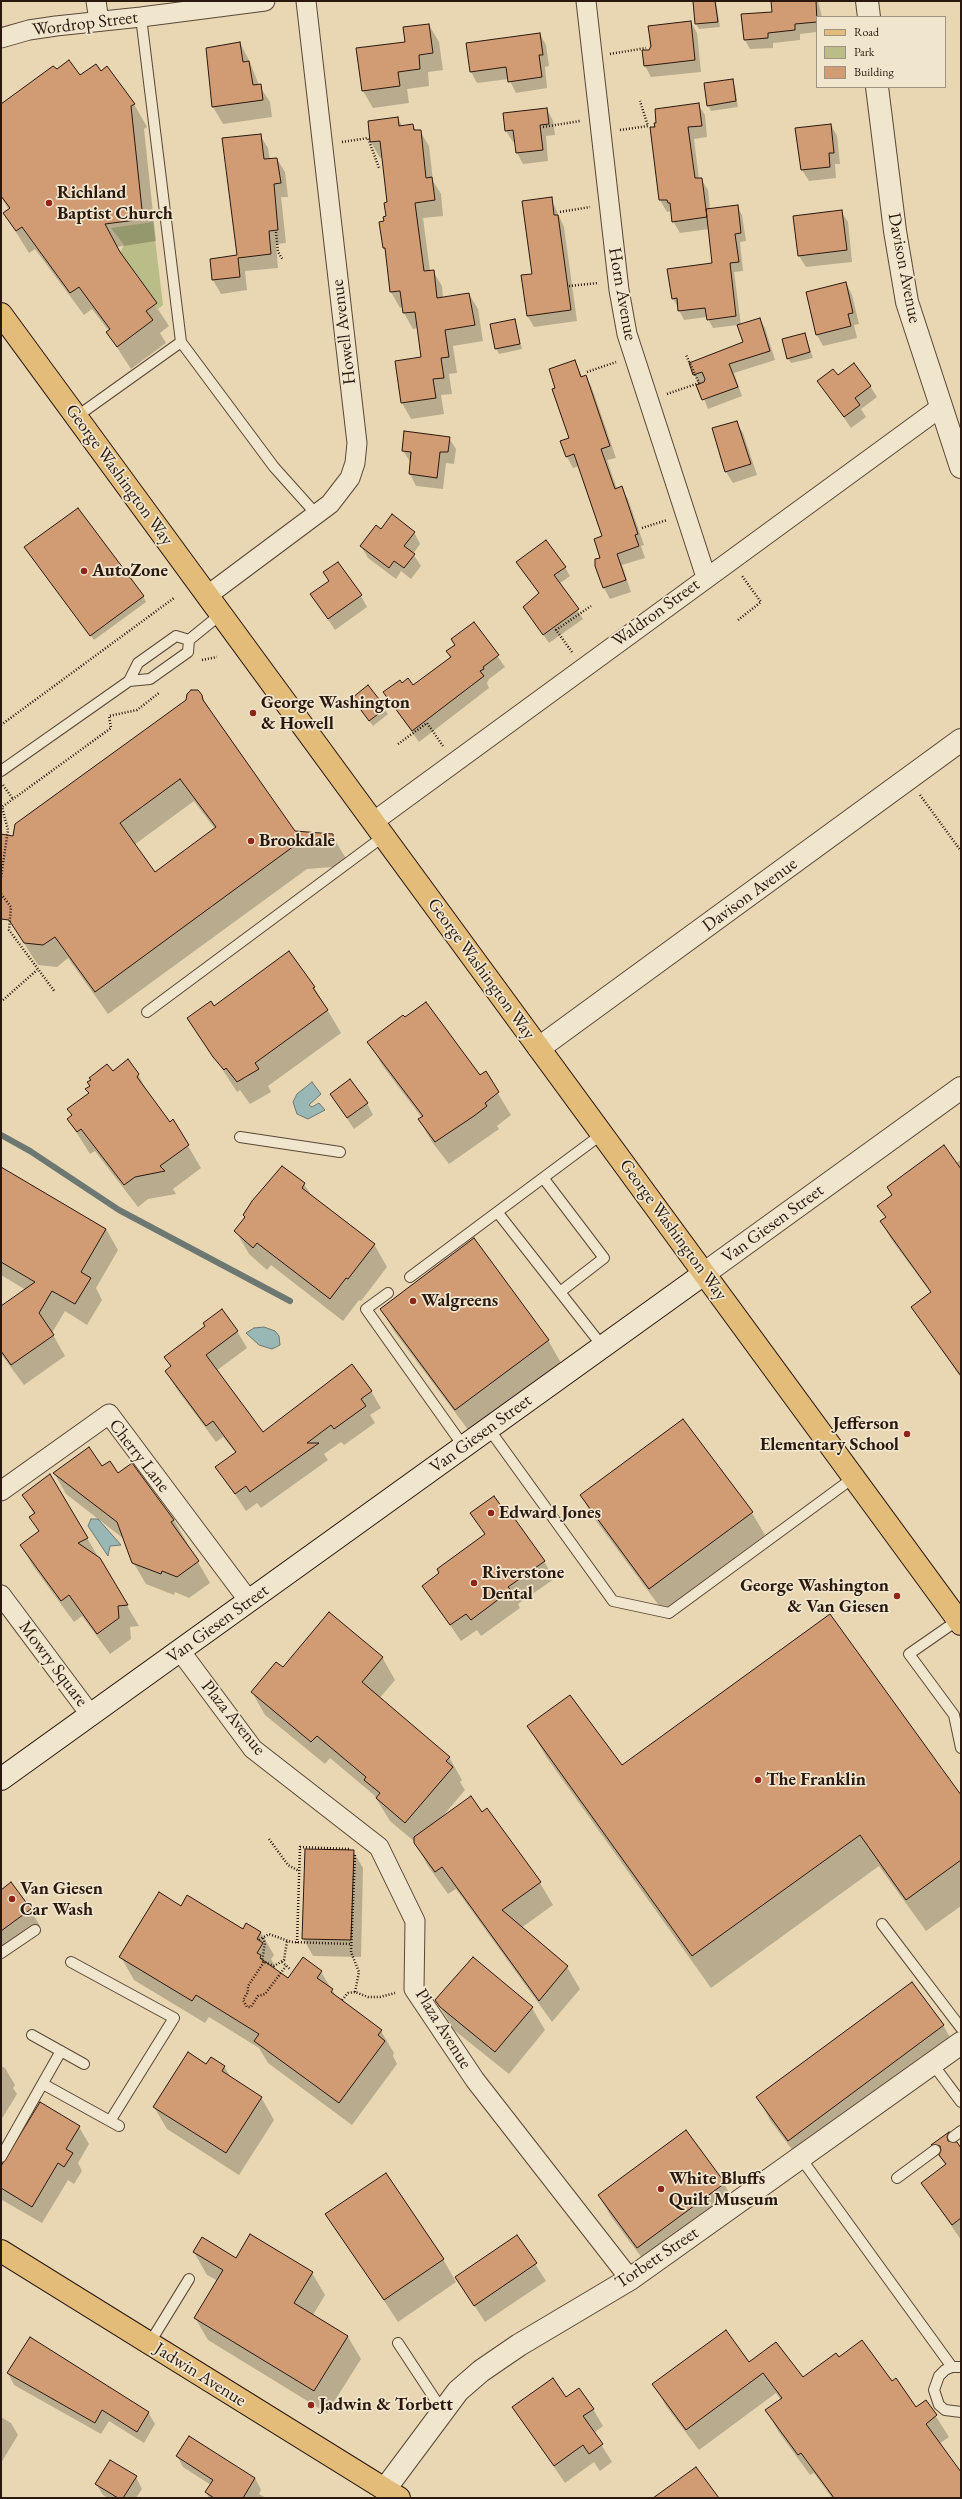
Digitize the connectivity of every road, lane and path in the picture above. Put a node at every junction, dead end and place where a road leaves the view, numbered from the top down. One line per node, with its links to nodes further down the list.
1 (96, 1): 8 (street)
2 (265, 1): 7 (street, Wordrop Street)
3 (306, 1): 34 (street, Howell Avenue)
4 (586, 1): 38 (street, Horn Avenue)
5 (867, 1): 6 (street)
6 (869, 16)
7 (141, 17): 8 (street, Wordrop Street); 26 (lane)
8 (98, 21): 9 (street, Wordrop Street)
9 (1, 38)
10 (646, 48): 11 (path)
11 (610, 54)
12 (877, 88): 31 (street, Davison Avenue)
13 (640, 101): 16 (path)
14 (581, 121): 15 (path)
15 (543, 127)
16 (619, 130)
17 (338, 142): 18 (path)
18 (379, 168)
19 (590, 207): 20 (path)
20 (560, 212)
21 (276, 232): 22 (path)
22 (283, 260)
23 (599, 283): 24 (path)
24 (569, 286)
25 (1, 314): 32 (main road, George Washington Way)
26 (181, 342): 32 (lane); 34 (lane)
27 (686, 355): 30 (path)
28 (617, 362): 29 (path)
29 (586, 372)
30 (665, 394)
31 (941, 407): 33 (street, Davison Avenue); 38 (street, Waldron Street)
32 (76, 417): 39 (main road, George Washington Way)
33 (961, 467)
34 (317, 515): 39 (street, Howell Avenue)
35 (670, 519): 36 (path)
36 (642, 528)
37 (742, 575): 43 (path)
38 (706, 577): 58 (street, Waldron Street)
39 (208, 596): 42 (main road, George Washington Way)
40 (174, 598): 50 (path)
41 (591, 606): 45 (path)
42 (221, 614): 44 (lane); 58 (main road, George Washington Way)
43 (738, 620)
44 (189, 640): 48 (lane); 48 (lane)
45 (573, 654)
46 (217, 657): 47 (path)
47 (198, 663)
48 (129, 682): 54 (lane)
49 (161, 691): 57 (path)
50 (1, 725)
51 (961, 740): 66 (street, Davison Avenue)
52 (398, 744): 53 (path)
53 (444, 748)
54 (1, 771)
55 (3, 785): 57 (path)
56 (918, 793): 59 (path)
57 (13, 799): 60 (path)
58 (379, 829): 65 (lane); 66 (main road, George Washington Way)
59 (961, 851)
60 (1, 876)
61 (1, 894): 62 (path)
62 (37, 970): 63 (path); 64 (path)
63 (55, 992)
64 (4, 1000)
65 (147, 1012)
66 (539, 1048): 68 (main road, George Washington Way)
67 (961, 1088): 73 (street, Van Giesen Street)
68 (602, 1134): 71 (lane); 73 (main road, George Washington Way)
69 (240, 1137): 70 (lane)
70 (340, 1152)
71 (544, 1179): 72 (lane); 75 (lane)
72 (498, 1213): 74 (lane); 75 (lane)
73 (705, 1273): 77 (street, Van Giesen Street); 80 (main road, George Washington Way)
74 (410, 1277)
75 (560, 1292): 77 (lane)
76 (388, 1293): 79 (lane)
77 (603, 1347): 78 (street, Van Giesen Street)
78 (489, 1429): 79 (street, Van Giesen Street); 80 (lane)
79 (464, 1446): 83 (street, Van Giesen Street)
80 (853, 1478): 84 (main road, George Washington Way)
81 (1, 1491): 83 (street, Cherry Lane)
82 (1, 1594): 86 (street, Mowry Square)
83 (249, 1601): 85 (street, Van Giesen Street)
84 (960, 1622): 87 (lane)
85 (181, 1652): 86 (street, Van Giesen Street); 123 (street, Plaza Avenue)
86 (90, 1714): 88 (street, Van Giesen Street)
87 (961, 1748)
88 (1, 1779)
89 (269, 1839): 90 (path)
90 (299, 1871): 96 (path); 97 (path)
91 (882, 1924): 107 (lane)
92 (35, 1930): 98 (lane)
93 (263, 1938): 94 (path); 95 (path); 100 (path)
94 (259, 1940)
95 (287, 1941): 96 (path); 101 (path)
96 (297, 1943): 97 (path)
97 (352, 1944): 104 (path)
98 (1, 1953)
99 (71, 1962): 115 (lane)
100 (264, 1962): 101 (path); 102 (path)
101 (282, 1962): 102 (path)
102 (286, 1966): 103 (path)
103 (291, 1970)
104 (355, 1992): 105 (path); 106 (path)
105 (380, 1997)
106 (342, 2000)
107 (961, 2028)
108 (32, 2035): 110 (lane)
109 (958, 2050): 111 (street, Torbett Street)
110 (61, 2051): 112 (lane); 113 (lane)
111 (932, 2063): 114 (lane); 119 (street, Torbett Street)
112 (84, 2064)
113 (43, 2084): 115 (lane); 118 (lane)
114 (961, 2102)
115 (110, 2121): 116 (lane)
116 (119, 2126)
117 (935, 2150): 120 (lane)
118 (1, 2157)
119 (800, 2158): 123 (street, Torbett Street); 126 (lane)
120 (897, 2178)
121 (1, 2251): 124 (main road, Jadwin Avenue)
122 (189, 2278): 124 (lane)
123 (630, 2278): 127 (street, Torbett Street)
124 (150, 2344): 129 (main road, Jadwin Avenue)
125 (398, 2344): 127 (lane)
126 (956, 2367): 128 (lane)
127 (442, 2410): 129 (street, Torbett Street)
128 (961, 2412)
129 (388, 2495)

